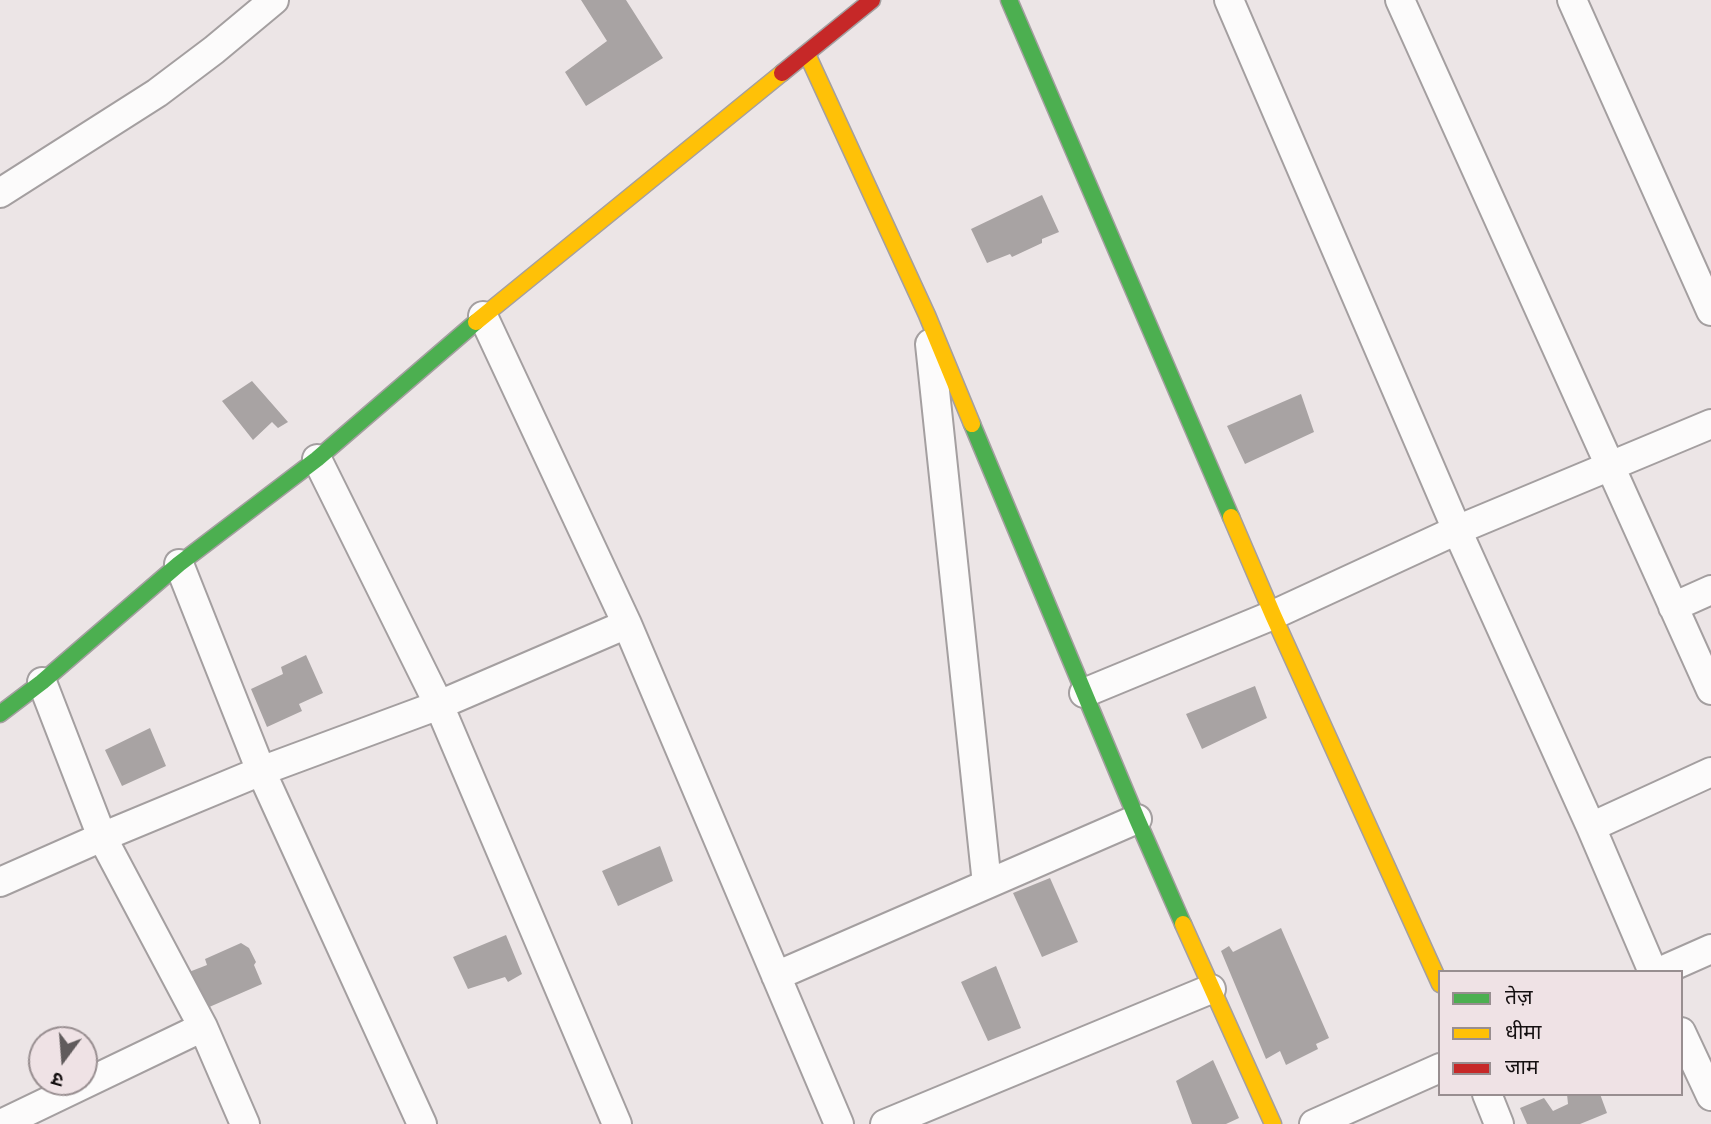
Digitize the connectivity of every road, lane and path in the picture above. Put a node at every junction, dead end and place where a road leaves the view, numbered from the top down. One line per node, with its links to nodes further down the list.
1 (274, 0): 8 (street)
2 (872, 0): 7 (street)
3 (1009, 0): 19 (street)
4 (1228, 0): 15 (street)
5 (1400, 0): 14 (street)
6 (1572, 0): 9 (street)
7 (807, 54): 10 (street); 11 (street)
8 (0, 193)
9 (1711, 311)
10 (927, 315): 23 (street); 32 (street)
11 (483, 316): 13 (street); 20 (street)
12 (1711, 424): 14 (street)
13 (317, 459): 16 (street); 24 (street)
14 (1609, 467): 15 (street); 18 (street)
15 (1457, 530): 19 (street); 29 (street)
16 (179, 564): 21 (street); 26 (street)
17 (1711, 590): 18 (street)
18 (1673, 607): 22 (street)
19 (1273, 615): 23 (street); 37 (street)
20 (627, 624): 24 (street); 36 (street)
21 (42, 682): 25 (street); 30 (street)
22 (1711, 690)
23 (1084, 694): 28 (street)
24 (439, 705): 26 (street); 47 (street)
25 (0, 714)
26 (261, 771): 30 (street); 46 (street)
27 (1711, 772): 29 (street)
28 (1137, 819): 32 (street); 38 (street)
29 (1591, 827): 34 (street)
30 (102, 837): 31 (street); 39 (street)
31 (0, 882)
32 (987, 884): 36 (street)
33 (1711, 949): 35 (street)
34 (1652, 970)
35 (1664, 970)
36 (776, 976): 48 (street)
37 (1438, 980)
38 (1211, 989): 49 (street); 50 (street)
39 (203, 1027): 44 (street); 45 (street)
40 (1683, 1036): 43 (street)
41 (1438, 1069): 51 (street)
42 (1488, 1096): 52 (street)
43 (1711, 1096)
44 (1, 1124)
45 (245, 1124)
46 (422, 1124)
47 (617, 1124)
48 (839, 1124)
49 (885, 1124)
50 (1273, 1124)
51 (1314, 1124)
52 (1499, 1124)

